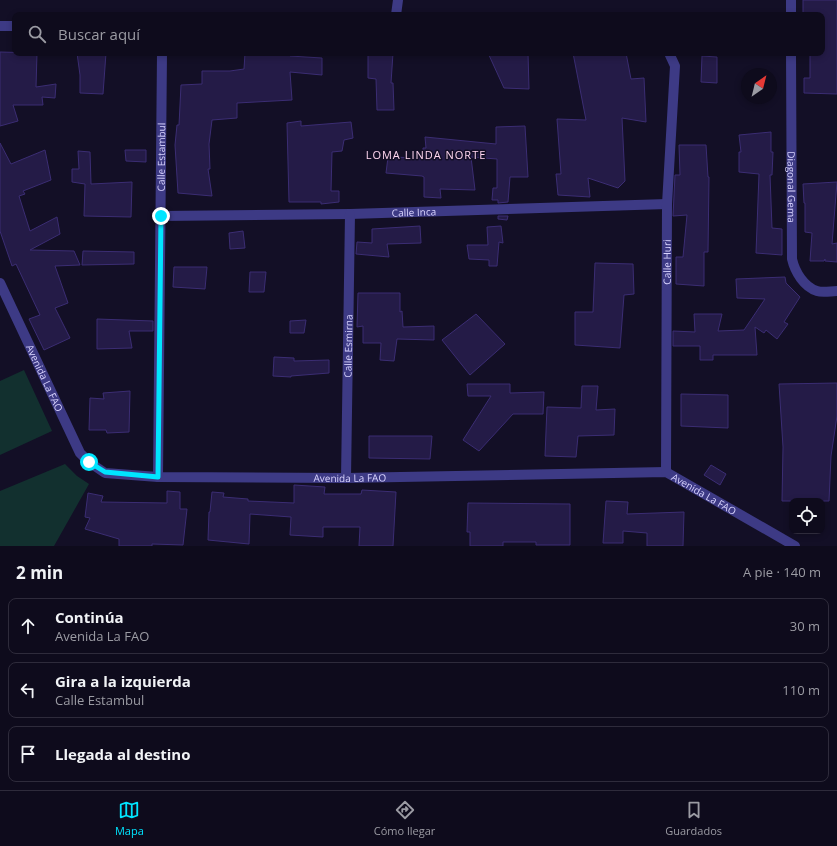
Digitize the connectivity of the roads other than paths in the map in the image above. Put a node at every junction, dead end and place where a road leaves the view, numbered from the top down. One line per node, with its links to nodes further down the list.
1 (398, 0): 3 (street)
2 (791, 0): 4 (street)
3 (396, 12)
4 (791, 12)
5 (0, 26): 6 (street)
6 (12, 26)
7 (162, 56): 12 (street, Calle Estambul)
8 (670, 56): 10 (street, Calle Huri)
9 (791, 56): 14 (street, Diagonal Gema)
10 (667, 204): 11 (street, Calle Inca); 15 (street, Calle Huri)
11 (350, 214): 12 (street, Calle Inca); 17 (street, Calle Esmirna)
12 (161, 216): 16 (street, Calle Estambul)
13 (0, 283): 16 (street, Avenida La FAO)
14 (837, 291)
15 (666, 472): 17 (street, Avenida La FAO); 18 (street, Avenida La FAO)
16 (158, 477): 17 (street, Avenida La FAO)
17 (346, 478)
18 (795, 546)

